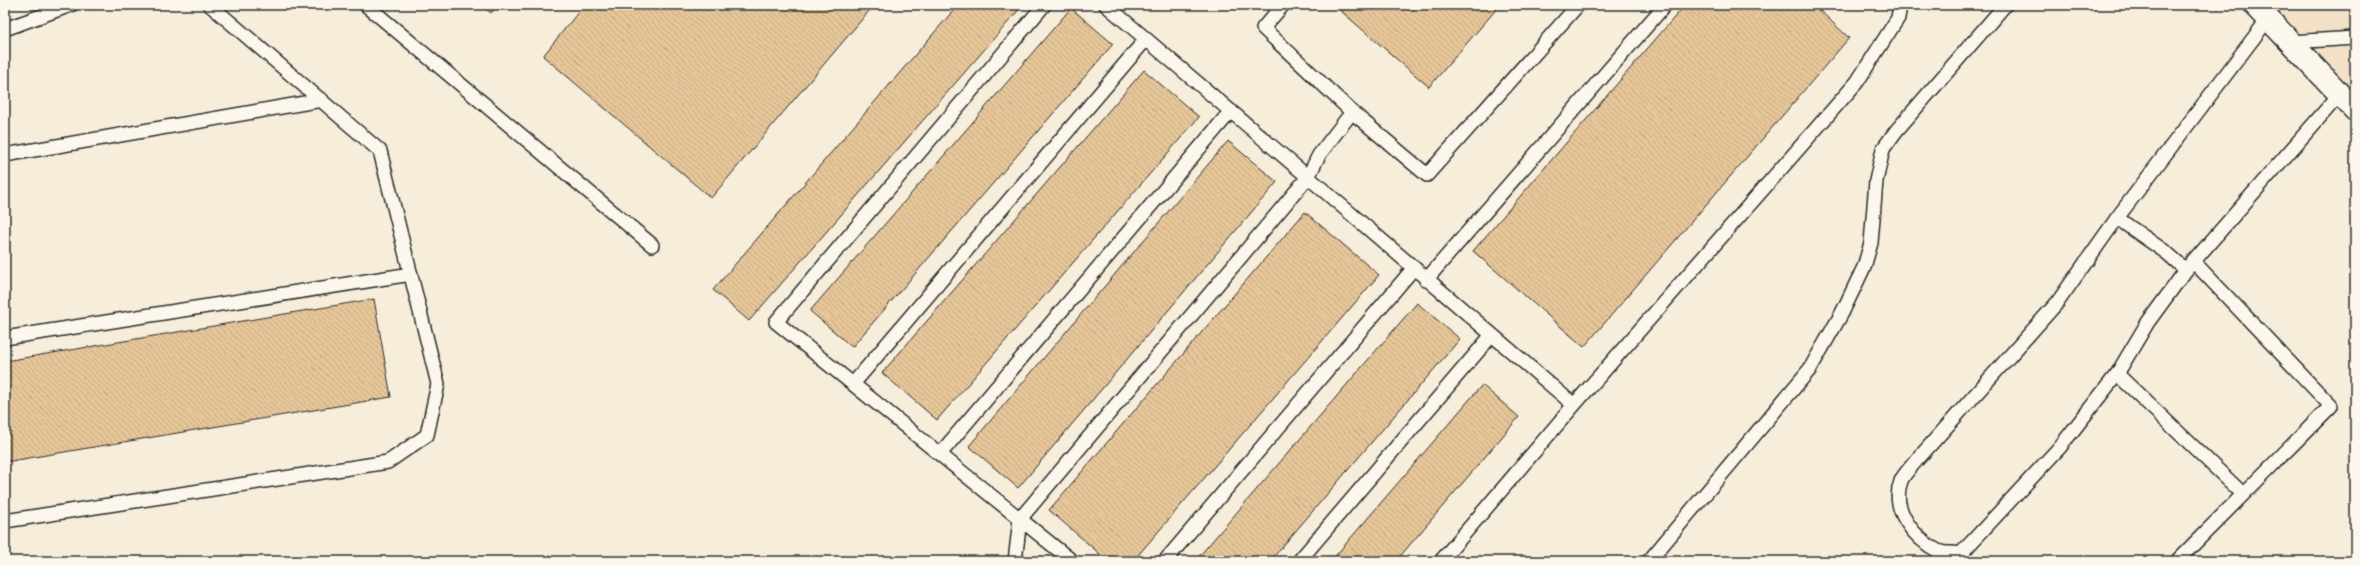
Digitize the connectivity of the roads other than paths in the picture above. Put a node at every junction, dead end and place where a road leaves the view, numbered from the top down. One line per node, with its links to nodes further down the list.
1 (71, 5): 12 (lane)
2 (210, 5): 16 (lane)
3 (366, 5): 23 (lane)
4 (1044, 5): 31 (lane)
5 (1106, 5): 14 (lane)
6 (1283, 5): 19 (lane)
7 (1578, 5): 19 (lane)
8 (1665, 5): 27 (lane)
9 (1900, 5): 32 (lane)
10 (2005, 5): 43 (lane)
11 (2262, 12): 15 (main road); 22 (lane)
12 (5, 29)
13 (2355, 38): 15 (lane)
14 (1146, 39): 18 (lane); 31 (lane)
15 (2290, 42): 17 (main road)
16 (322, 100): 20 (lane); 26 (lane)
17 (2348, 102): 24 (lane)
18 (1231, 112): 21 (lane); 33 (lane)
19 (1352, 112): 21 (lane)
20 (5, 155)
21 (1308, 177): 25 (lane); 35 (lane)
22 (2117, 218): 24 (lane); 37 (lane)
23 (652, 245)
24 (2189, 265): 30 (lane); 34 (lane)
25 (1413, 269): 27 (lane); 40 (lane)
26 (411, 274): 29 (lane); 36 (lane)
27 (1426, 280): 28 (lane)
28 (1491, 336): 32 (lane); 41 (lane)
29 (5, 338)
30 (2117, 374): 34 (lane); 37 (lane)
31 (852, 384): 33 (lane)
32 (1574, 405): 42 (lane)
33 (940, 454): 35 (lane)
34 (2243, 494): 44 (lane)
35 (1020, 519): 38 (lane); 39 (lane)
36 (5, 521)
37 (1961, 558)
38 (1015, 561)
39 (1072, 561)
40 (1165, 561)
41 (1299, 561)
42 (1441, 561)
43 (1649, 561)
44 (2177, 561)

